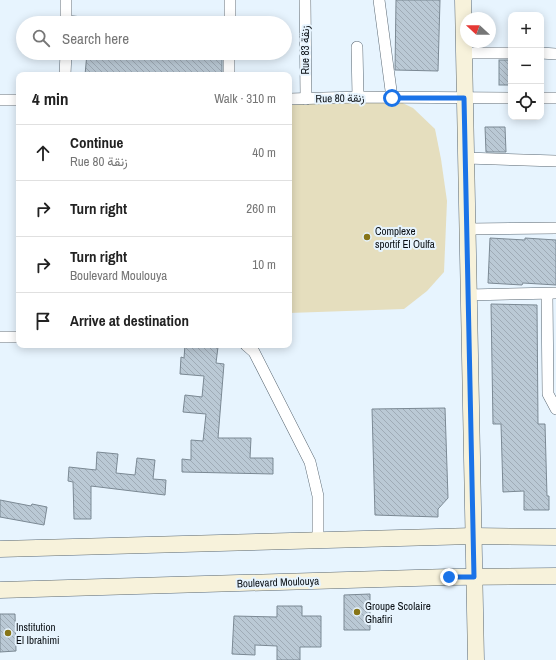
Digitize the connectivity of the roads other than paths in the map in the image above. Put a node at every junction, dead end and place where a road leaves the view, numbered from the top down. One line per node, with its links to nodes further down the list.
1 (66, 0): 6 (street)
2 (230, 0): 7 (street)
3 (305, 0): 24 (street, Rue 83 زنقة)
4 (379, 0): 18 (street)
5 (462, 0): 9 (street)
6 (66, 16)
7 (230, 16)
8 (357, 48): 17 (street)
9 (464, 53): 10 (street); 19 (street)
10 (508, 53)
11 (544, 53): 12 (street)
12 (556, 54)
13 (66, 60): 15 (street)
14 (229, 60): 16 (street)
15 (65, 72)
16 (229, 72)
17 (358, 97): 18 (street, Rue 80 زنقة); 24 (street, Rue 80 زنقة)
18 (392, 98): 19 (street, Rue 80 زنقة)
19 (464, 98): 20 (street, Rue 80 زنقة); 27 (street)
20 (508, 98)
21 (544, 98): 22 (street)
22 (556, 98)
23 (292, 99): 24 (street, Rue 80 زنقة)
24 (306, 99)
25 (0, 100): 26 (street)
26 (16, 100)
27 (466, 158): 28 (street); 30 (street)
28 (556, 161)
29 (556, 228): 30 (street)
30 (467, 229): 32 (street)
31 (552, 294): 32 (street); 36 (street)
32 (468, 295): 37 (street)
33 (0, 336): 34 (street)
34 (16, 337)
35 (249, 348): 39 (street)
36 (555, 404)
37 (474, 536): 38 (street); 39 (street); 42 (street)
38 (556, 537)
39 (318, 540): 40 (street)
40 (0, 549)
41 (556, 576): 42 (street, Boulevard Moulouya)
42 (474, 577): 43 (street, Boulevard Moulouya); 44 (street)
43 (0, 590)
44 (476, 660)

